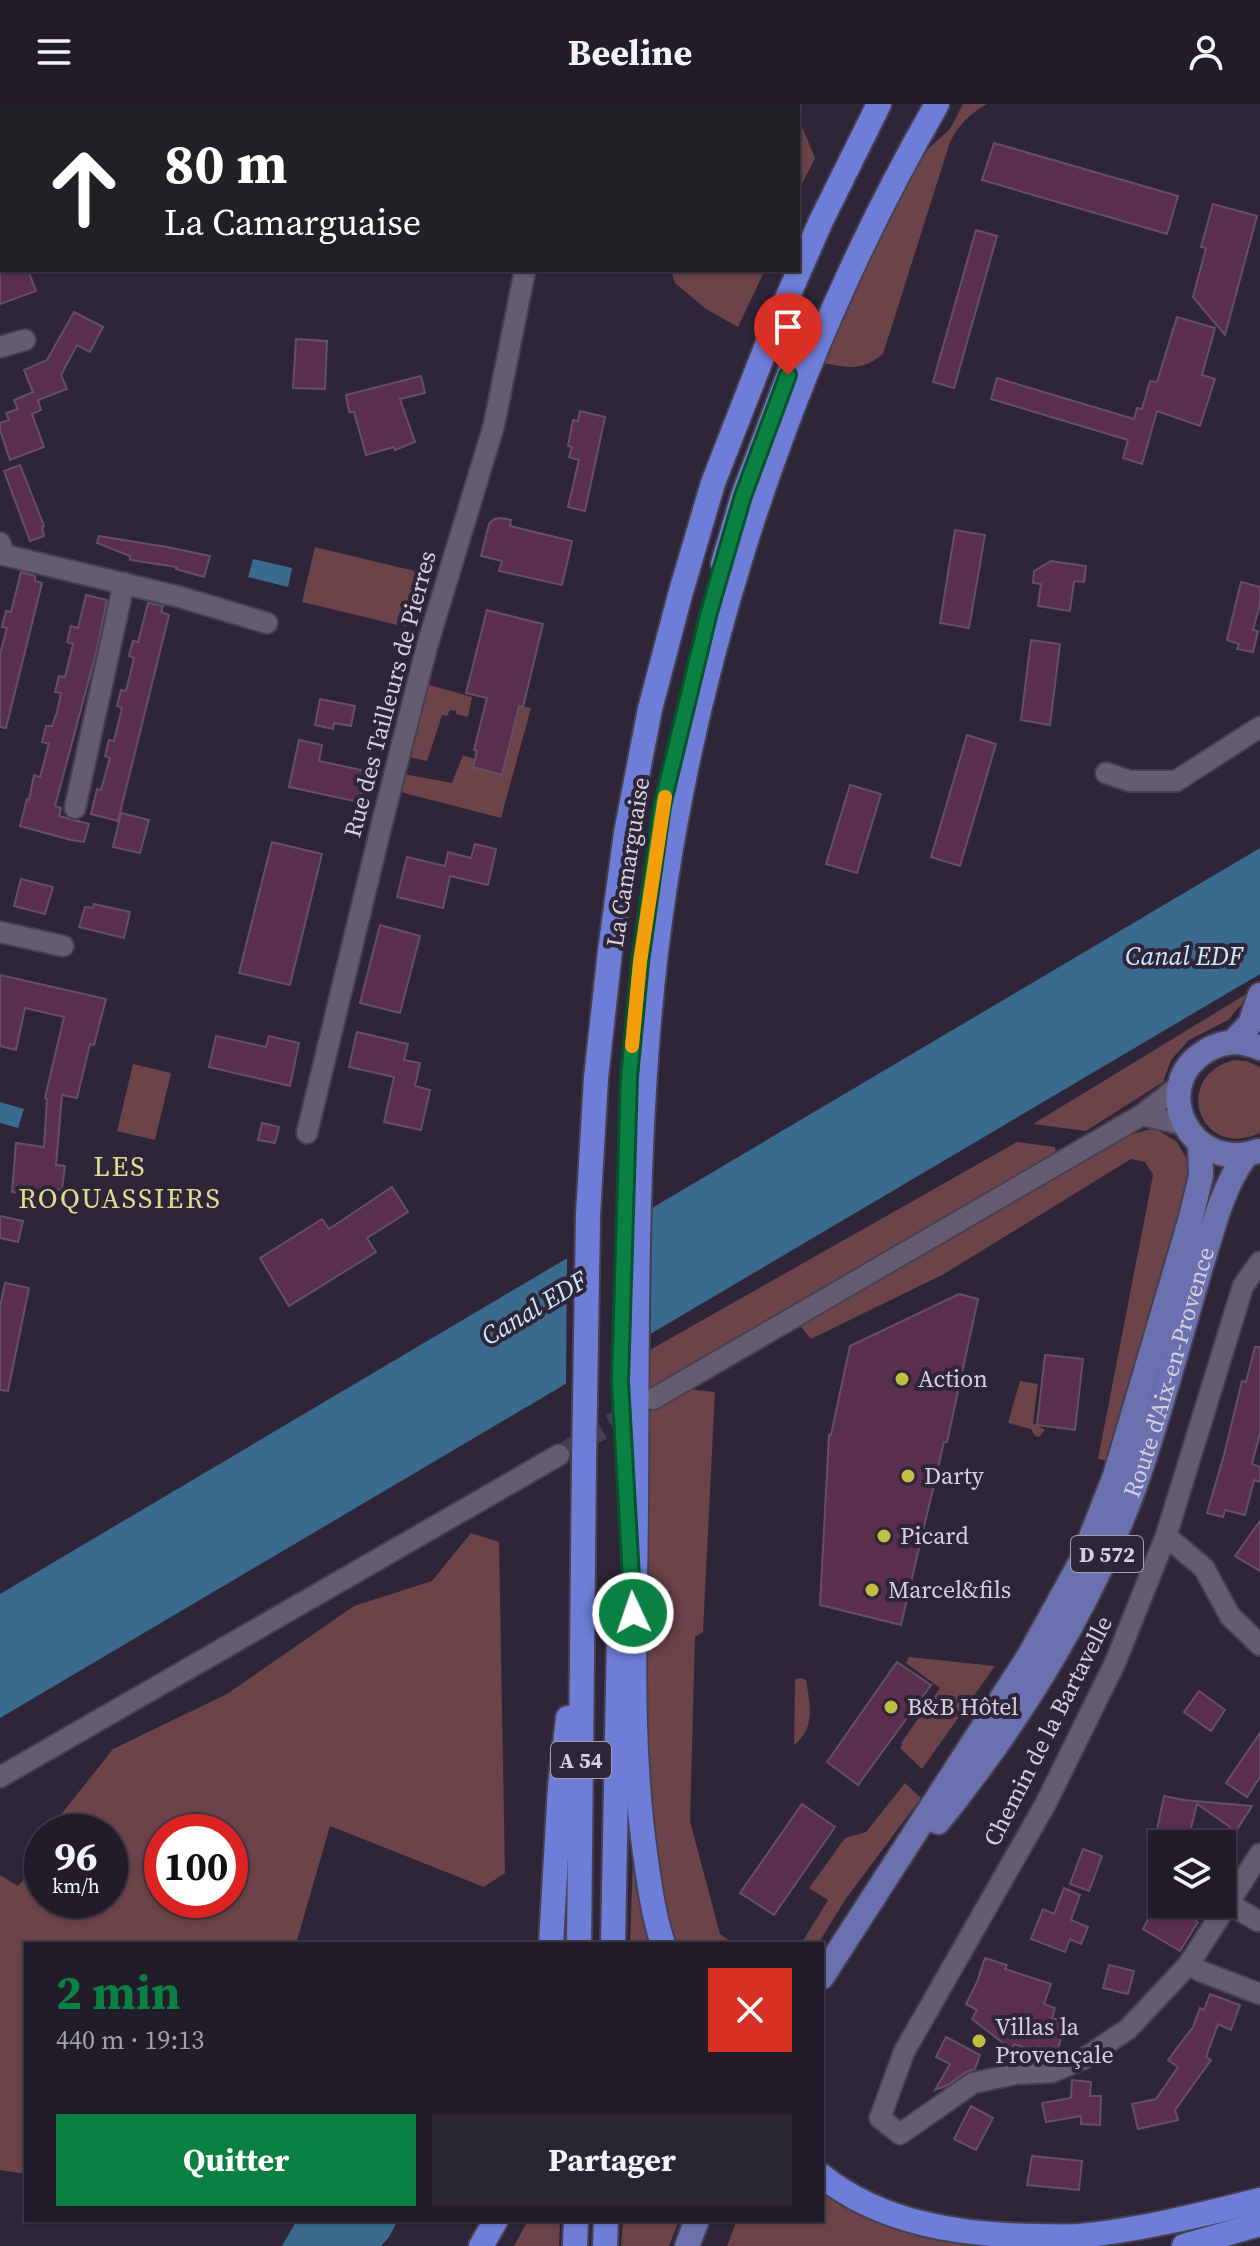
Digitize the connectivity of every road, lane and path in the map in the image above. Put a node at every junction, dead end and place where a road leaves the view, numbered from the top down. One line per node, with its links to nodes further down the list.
1 (879, 104): 4 (highway, La Camarguaise / A 54, bridge)
2 (919, 104): 25 (highway, La Camarguaise)
3 (937, 104): 25 (highway)
4 (800, 269)
5 (525, 272): 22 (street, Rue des Tailleurs de Pierres)
6 (799, 272): 31 (highway, La Camarguaise / A 54, bridge)
7 (25, 340): 8 (street)
8 (0, 347)
9 (1, 557): 10 (street)
10 (124, 583): 11 (street); 14 (street)
11 (267, 623)
12 (1260, 727): 13 (street)
13 (1106, 773)
14 (75, 808)
15 (0, 932): 16 (street)
16 (63, 946)
17 (1257, 1006): 18 (main road)
18 (1233, 1042): 19 (main road); 20 (main road)
19 (1260, 1048)
20 (1180, 1085): 21 (street); 23 (main road, Route d'Aix-en-Provence)
21 (1142, 1115): 23 (street); 28 (street)
22 (307, 1133)
23 (1192, 1134): 24 (main road); 37 (main road, Route d'Aix-en-Provence / D 572)
24 (1253, 1152): 37 (main road, Route d'Aix-en-Provence / D 572)
25 (633, 1187): 32 (highway, A 54)
26 (1260, 1262): 27 (street, Chemin de la Bartavelle)
27 (1252, 1287): 30 (street, Chemin de la Bartavelle)
28 (653, 1399)
29 (559, 1455): 34 (street)
30 (1166, 1536): 33 (street); 45 (street, Chemin de la Bartavelle)
31 (583, 1576): 41 (highway); 42 (highway, A 54)
32 (627, 1636): 43 (highway, A 54); 44 (highway)
33 (1260, 1645)
34 (0, 1777)
35 (1260, 1855): 36 (street)
36 (1236, 1893)
37 (871, 1904): 46 (main road, Route d'Aix-en-Provence / D 572)
38 (1236, 1908): 40 (street)
39 (1220, 1918): 45 (street)
40 (1258, 1921)
41 (551, 1942)
42 (579, 1942)
43 (613, 1942)
44 (662, 1942)
45 (1189, 1964): 47 (street)
46 (824, 1974)
47 (1260, 1994)
48 (824, 2178): 49 (highway)
49 (1260, 2200)
50 (495, 2222): 55 (highway)
51 (576, 2222): 56 (highway)
52 (606, 2222): 57 (highway)
53 (696, 2222): 58 (main road)
54 (1260, 2224): 59 (highway)
55 (481, 2246)
56 (575, 2246)
57 (605, 2246)
58 (687, 2246)
59 (1184, 2246)

